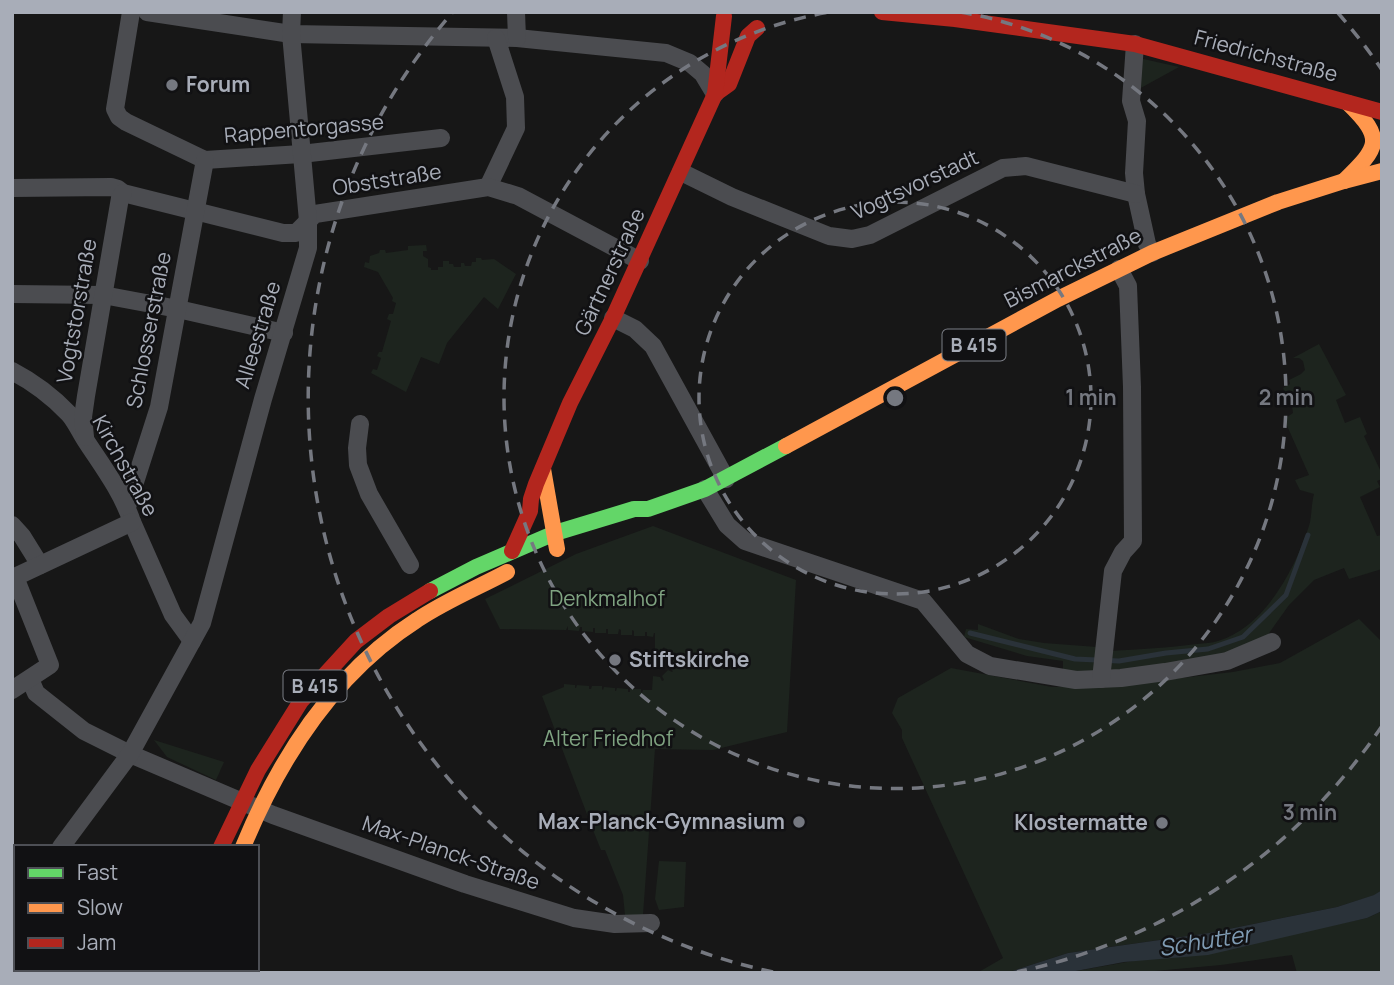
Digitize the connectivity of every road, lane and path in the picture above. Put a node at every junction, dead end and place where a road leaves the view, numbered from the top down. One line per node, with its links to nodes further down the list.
1 (131, 12): 17 (street, Rappentorgasse)
2 (147, 12): 7 (street)
3 (292, 12): 7 (street, Alleestraße)
4 (516, 12): 9 (street)
5 (883, 12): 10 (main road, Friedrichstraße)
6 (723, 14): 11 (main road, Gärtnerstraße); 11 (main road, Gärtnerstraße)
7 (291, 33): 8 (street); 16 (street, Alleestraße)
8 (496, 38): 9 (street); 21 (street)
9 (517, 38): 11 (street)
10 (1135, 44): 12 (main road, Friedrichstraße); 24 (street)
11 (715, 94): 19 (main road, Gärtnerstraße)
12 (1347, 102): 13 (main road, Friedrichstraße); 14 (main road, Friedrichstraße); 20 (main road, Friedrichstraße)
13 (1382, 113)
14 (1382, 121)
15 (441, 138): 16 (street, Rappentorgasse)
16 (301, 154): 17 (street, Rappentorgasse); 26 (street, Alleestraße)
17 (205, 160): 25 (street, Schlosserstraße)
18 (1382, 171): 20 (main road, Bismarckstraße / B 415)
19 (681, 172): 24 (street, Vogtsvorstadt); 28 (main road, Gärtnerstraße)
20 (1344, 181): 27 (main road, Bismarckstraße / B 415)
21 (488, 187): 26 (street, Obststraße); 28 (street, Obststraße)
22 (12, 188): 23 (street, Obststraße)
23 (123, 193): 25 (street, Obststraße); 31 (street, Vogtstorstraße)
24 (1136, 194): 27 (street)
25 (197, 212): 26 (street, Obststraße); 32 (street, Schlosserstraße)
26 (308, 221): 34 (street, Alleestraße)
27 (1152, 253): 29 (main road, Bismarckstraße / B 415)
28 (639, 261): 33 (main road, Gärtnerstraße)
29 (1119, 269): 39 (main road, Bismarckstraße / B 415); 50 (street)
30 (12, 294): 31 (street)
31 (103, 295): 32 (street); 37 (street, Vogtstorstraße)
32 (178, 309): 34 (street); 42 (street, Schlosserstraße)
33 (613, 318): 38 (main road, Gärtnerstraße); 39 (street)
34 (284, 333): 48 (street, Alleestraße)
35 (12, 371): 37 (street, Kirchstraße)
36 (360, 424): 47 (street)
37 (85, 439): 42 (street, Kirchstraße)
38 (543, 468): 41 (main road, Gärtnerstraße); 44 (main road)
39 (726, 479): 40 (main road, Bismarckstraße / B 415)
40 (705, 489): 44 (main road, Bismarckstraße / B 415); 50 (street)
41 (530, 511): 44 (main road); 45 (main road, Gärtnerstraße)
42 (129, 514): 46 (street); 48 (street, Kirchstraße)
43 (12, 526): 46 (street)
44 (552, 540): 45 (main road, B 415); 54 (main road, B 415)
45 (512, 551): 54 (main road, B 415)
46 (40, 565): 51 (street)
47 (410, 565)
48 (192, 641): 53 (street)
49 (1272, 642): 50 (street)
50 (1102, 673)
51 (30, 678): 52 (street); 53 (street, Max-Planck-Straße)
52 (12, 690)
53 (131, 754): 54 (street, Max-Planck-Straße); 55 (street)
54 (250, 806): 56 (main road, B 415); 57 (main road, B 415); 58 (street, Max-Planck-Straße)
55 (63, 845)
56 (222, 845)
57 (243, 845)
58 (651, 923)

